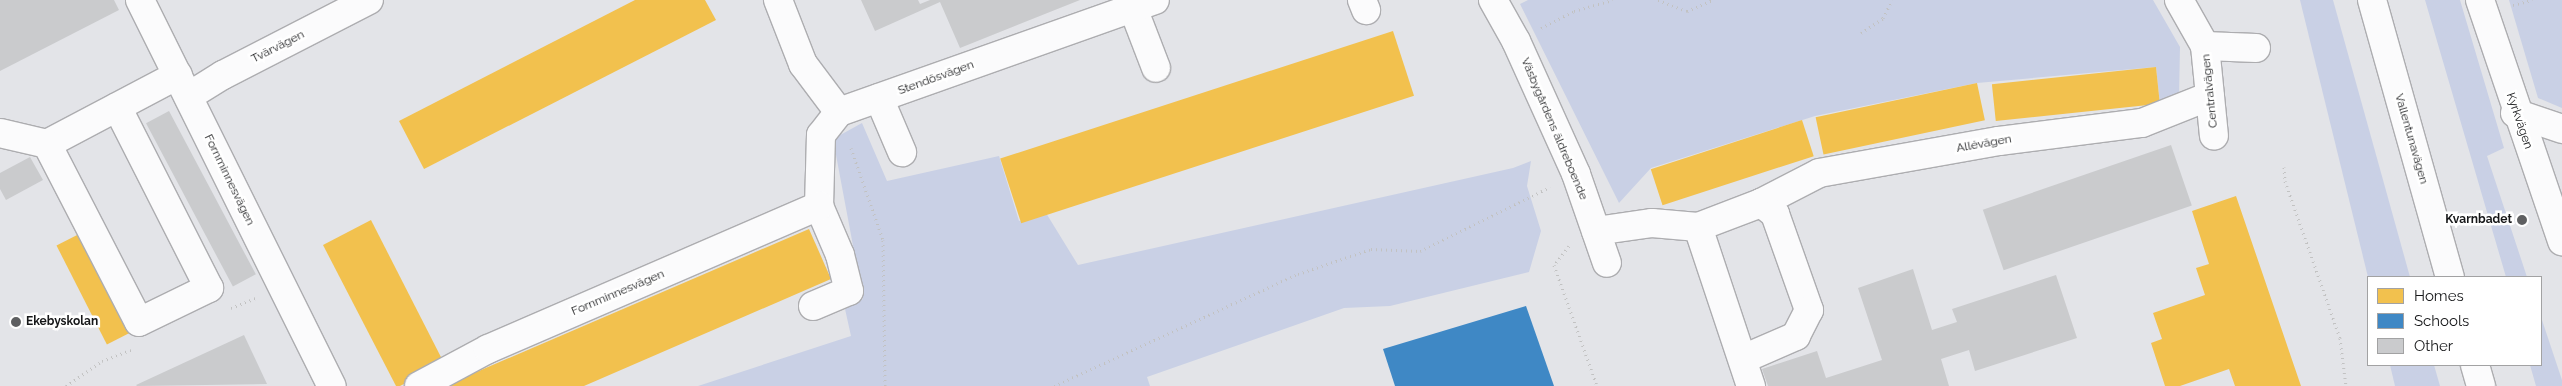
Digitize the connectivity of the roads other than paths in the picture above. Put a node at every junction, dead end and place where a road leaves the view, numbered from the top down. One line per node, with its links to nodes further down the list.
1 (140, 0): 12 (street, Fornminnesvägen)
2 (369, 0): 12 (street, Tvärvägen)
3 (778, 0): 16 (street)
4 (1493, 0): 26 (street, Väsbygårdens äldreboende)
5 (2179, 0): 9 (street, Centralvägen)
6 (2372, 0): 29 (street, Vallentunavägen)
7 (2480, 0): 17 (street, Kyrkvägen)
8 (1144, 4): 11 (street); 14 (street, Stendösvägen)
9 (2205, 46): 10 (street, Centralvägen); 13 (street, Centralvägen)
10 (2256, 48)
11 (1156, 68)
12 (184, 86): 15 (street, Tvärvägen); 33 (street, Fornminnesvägen)
13 (2210, 96): 20 (street, Centralvägen); 23 (street, Allévägen)
14 (879, 98): 16 (street, Stendösvägen); 22 (street)
15 (117, 107): 21 (street, Tvärvägen); 21 (street)
16 (839, 112): 24 (street)
17 (2516, 113): 18 (street); 27 (street, Kyrkvägen)
18 (2562, 129)
19 (0, 133): 21 (street)
20 (2214, 136)
21 (47, 144)
22 (902, 152)
23 (1761, 203): 25 (street, Allévägen); 31 (street)
24 (819, 206): 30 (street); 34 (street, Fornminnesvägen)
25 (1698, 227): 26 (street); 31 (street)
26 (1596, 230): 28 (street, Väsbygårdens äldreboende)
27 (2562, 241)
28 (1607, 262)
29 (2450, 276)
30 (814, 306)
31 (1743, 359): 35 (street)
32 (2475, 366): 36 (street)
33 (332, 386)
34 (419, 386)
35 (1751, 386)
36 (2481, 386)

